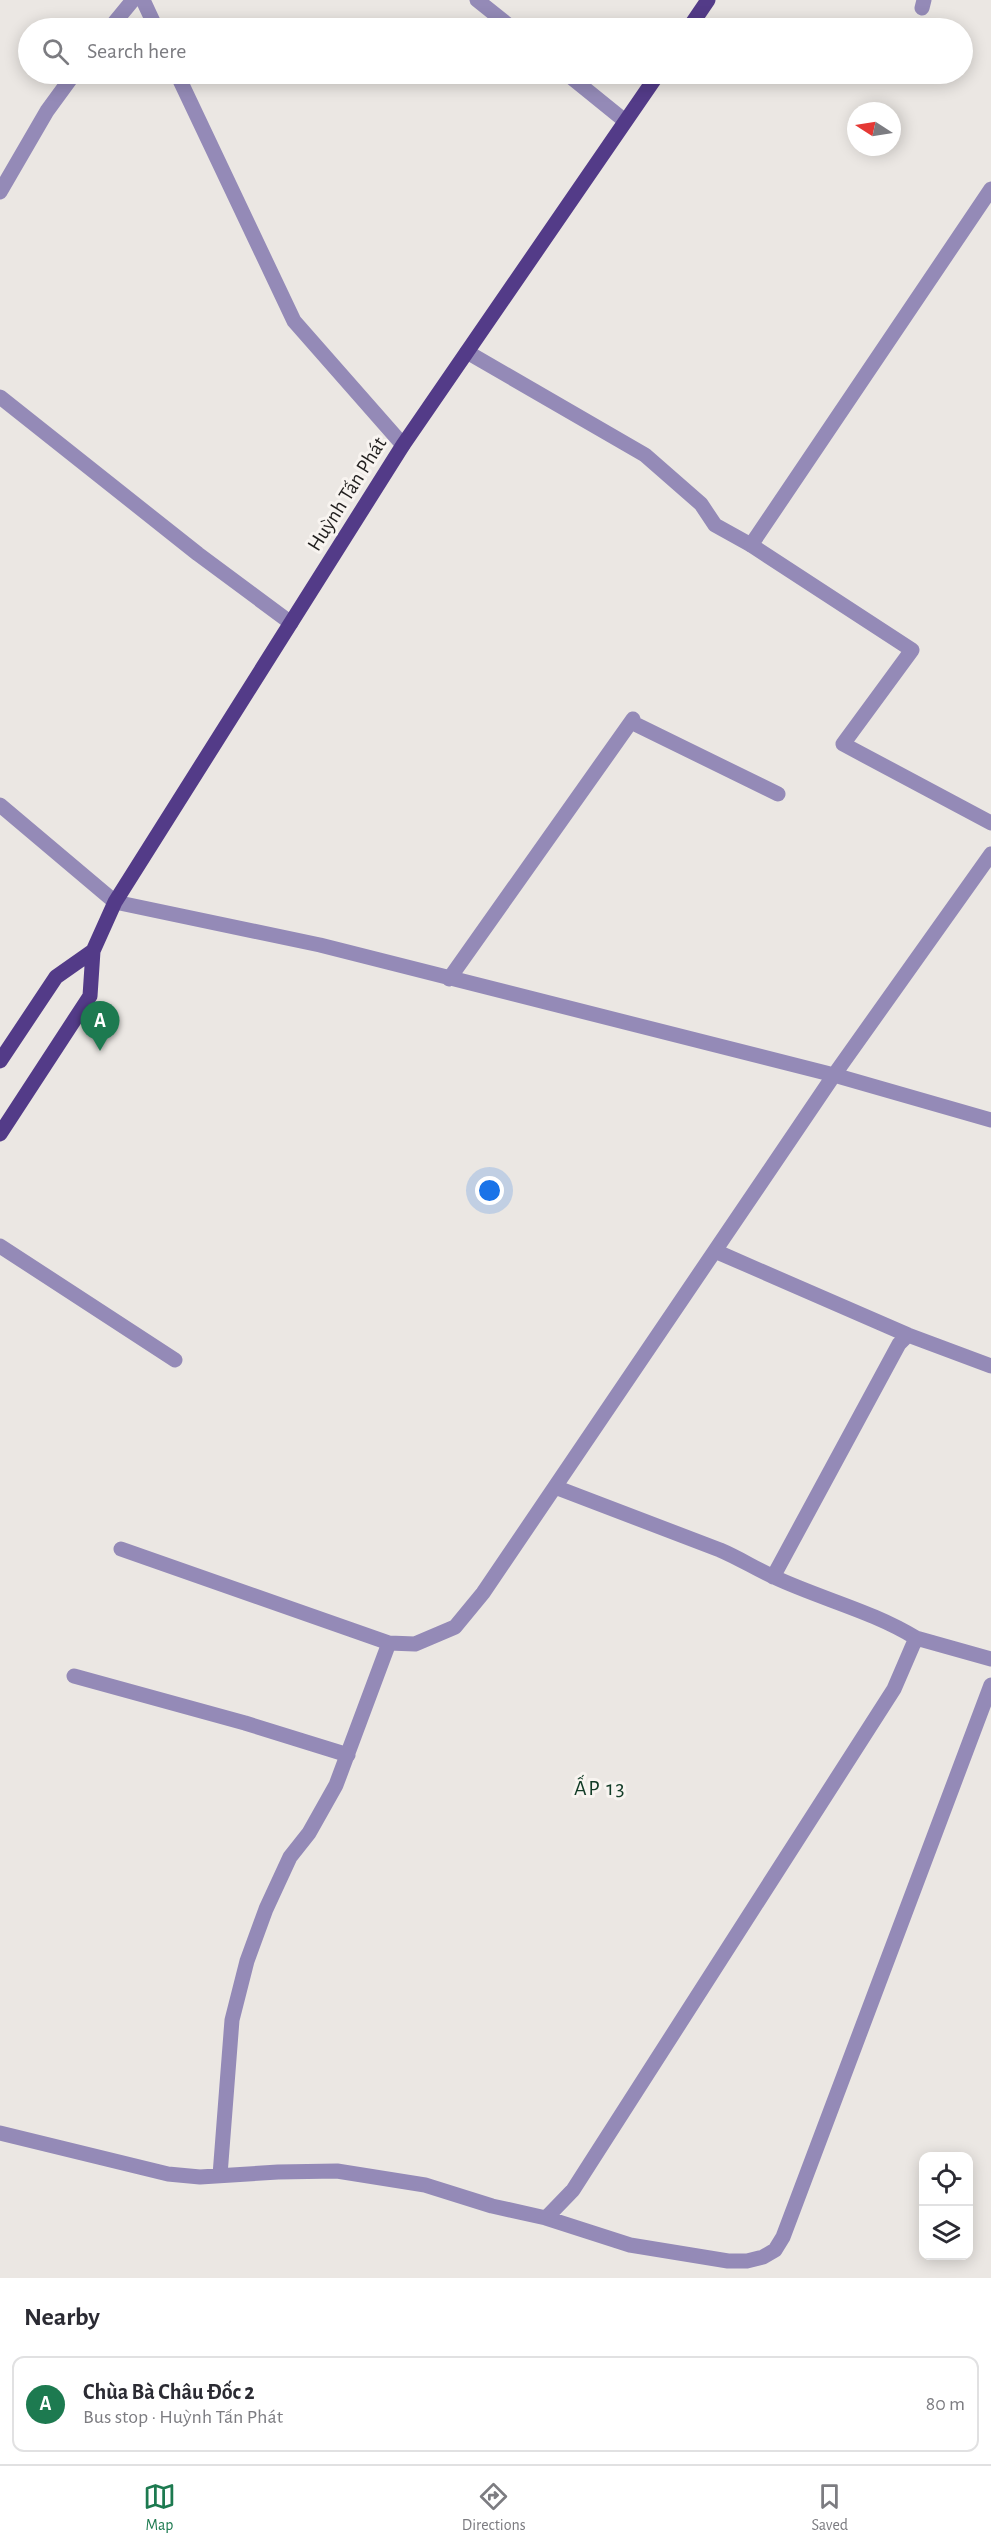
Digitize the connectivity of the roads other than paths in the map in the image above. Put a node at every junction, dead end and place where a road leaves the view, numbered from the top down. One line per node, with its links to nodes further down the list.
1 (133, 0): 5 (street)
2 (143, 0): 6 (street)
3 (477, 0): 7 (street)
4 (708, 0): 8 (main road)
5 (118, 18)
6 (151, 18)
7 (500, 18)
8 (696, 18)
9 (67, 84): 14 (street)
10 (182, 84): 18 (street)
11 (579, 84): 13 (street)
12 (651, 84): 13 (main road, Huỳnh Tấn Phát)
13 (625, 121): 16 (main road, Huỳnh Tấn Phát)
14 (0, 192)
15 (990, 193): 19 (street)
16 (467, 352): 18 (main road, Huỳnh Tấn Phát); 19 (street)
17 (0, 396): 20 (street)
18 (403, 445): 20 (main road, Huỳnh Tấn Phát)
19 (751, 545): 23 (street)
20 (291, 623): 25 (main road, Huỳnh Tấn Phát)
21 (778, 794): 27 (street)
22 (0, 806): 25 (street)
23 (991, 824)
24 (991, 854): 29 (street)
25 (115, 902): 26 (main road, Huỳnh Tấn Phát); 27 (street)
26 (93, 951): 28 (main road); 31 (main road, Huỳnh Tấn Phát)
27 (449, 979): 29 (street)
28 (0, 1061)
29 (834, 1075): 30 (street); 33 (street)
30 (991, 1119)
31 (0, 1134)
32 (0, 1246): 35 (street)
33 (715, 1251): 34 (street); 37 (street)
34 (908, 1335): 36 (street); 39 (street)
35 (175, 1360)
36 (991, 1366)
37 (555, 1487): 39 (street); 41 (street)
38 (122, 1549): 41 (street)
39 (773, 1577): 40 (street)
40 (916, 1638): 42 (street); 48 (street)
41 (389, 1643): 45 (street)
42 (991, 1659)
43 (74, 1676): 45 (street)
44 (991, 1685): 48 (street)
45 (348, 1755): 47 (street)
46 (0, 2133): 47 (street)
47 (220, 2175): 48 (street)
48 (546, 2218)

